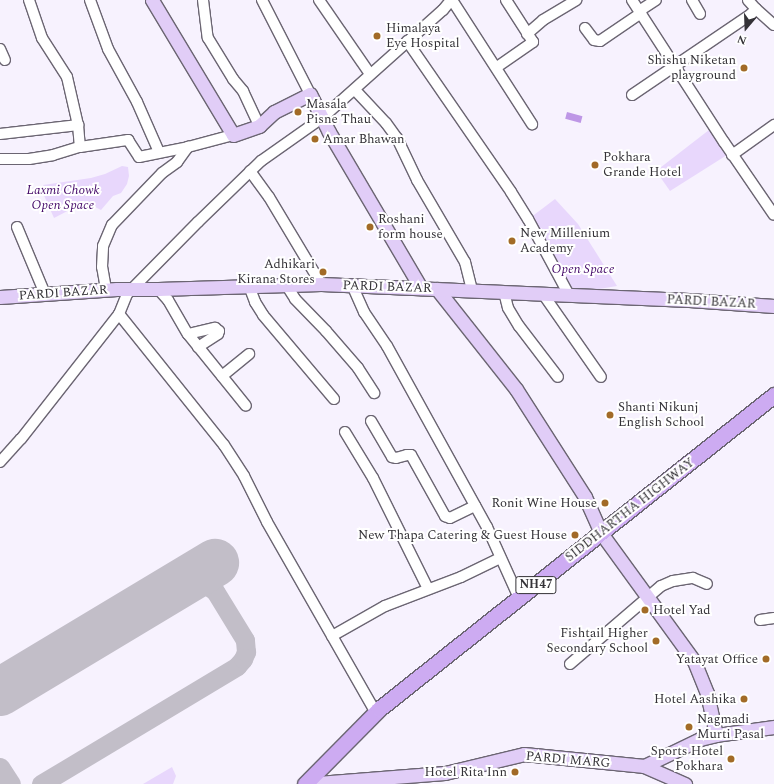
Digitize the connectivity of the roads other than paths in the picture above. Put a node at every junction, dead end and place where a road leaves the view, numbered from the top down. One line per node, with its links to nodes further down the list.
1 (29, 0): 31 (street)
2 (90, 0): 38 (street)
3 (152, 0): 35 (main road)
4 (203, 0): 33 (street)
5 (262, 0): 27 (street)
6 (319, 0): 25 (street)
7 (452, 0): 20 (street); 23 (street)
8 (506, 0): 19 (street)
9 (576, 0): 19 (street)
10 (632, 0): 15 (street)
11 (656, 0): 15 (street)
12 (692, 0): 16 (street)
13 (748, 0): 14 (street)
14 (756, 9): 17 (street); 24 (street)
15 (640, 12): 18 (street); 24 (street)
16 (700, 14)
17 (774, 25)
18 (585, 28)
19 (528, 34): 23 (street)
20 (407, 41): 25 (street); 57 (street)
21 (0, 49): 22 (street)
22 (5, 60)
23 (497, 67): 30 (street)
24 (675, 67): 28 (street); 39 (street)
25 (370, 74): 26 (street)
26 (355, 90): 29 (street); 53 (street)
27 (310, 94): 29 (main road); 33 (main road)
28 (632, 95)
29 (322, 118): 41 (street); 48 (main road)
30 (532, 124)
31 (78, 125): 34 (street); 36 (street)
32 (774, 125): 39 (street)
33 (259, 126): 35 (main road)
34 (0, 134)
35 (233, 135): 37 (street)
36 (80, 147): 38 (street); 40 (street)
37 (188, 147): 38 (street); 51 (street)
38 (159, 152)
39 (732, 155): 42 (street)
40 (0, 159)
41 (250, 171): 44 (street); 49 (street)
42 (774, 215)
43 (17, 227): 55 (street)
44 (321, 284): 45 (main road, PARDI BAZAR); 47 (main road, PARDI BAZAR)
45 (352, 285): 48 (main road, PARDI BAZAR); 74 (street)
46 (249, 286): 47 (main road, PARDI BAZAR); 52 (main road, PARDI BAZAR); 69 (street)
47 (287, 286): 67 (street)
48 (421, 288): 50 (main road, PARDI BAZAR)
49 (132, 289): 51 (main road, PARDI BAZAR); 52 (main road, PARDI BAZAR); 60 (street)
50 (437, 289): 53 (main road, PARDI BAZAR); 75 (main road)
51 (106, 290): 55 (main road, PARDI BAZAR)
52 (158, 290): 61 (street)
53 (472, 290): 54 (main road, PARDI BAZAR)
54 (504, 292): 56 (main road, PARDI BAZAR); 65 (street)
55 (45, 294): 58 (main road, PARDI BAZAR)
56 (543, 294): 57 (main road, PARDI BAZAR); 66 (street)
57 (570, 295): 59 (main road, PARDI BAZAR)
58 (0, 297)
59 (774, 306)
60 (119, 314): 73 (street); 83 (street)
61 (188, 334): 62 (street); 62 (street)
62 (198, 346): 64 (street)
63 (249, 354): 64 (street)
64 (222, 376): 70 (street)
65 (558, 377)
66 (601, 377)
67 (374, 393)
68 (774, 395): 75 (highway, SIDDHARTHA HIGHWAY / NH47)
69 (334, 399)
70 (246, 406)
71 (371, 421): 74 (street)
72 (345, 432): 78 (street)
73 (0, 462)
74 (475, 506): 76 (street)
75 (601, 533): 79 (main road); 80 (highway, SIDDHARTHA HIGHWAY / NH47)
76 (500, 558): 78 (street); 80 (street)
77 (707, 584): 79 (street)
78 (428, 589): 83 (street)
79 (646, 597): 84 (street); 87 (main road)
80 (519, 598): 85 (highway, SIDDHARTHA HIGHWAY / NH47)
81 (774, 618): 82 (street)
82 (760, 620)
83 (332, 636): 85 (street)
84 (570, 664)
85 (376, 713): 89 (highway, SIDDHARTHA HIGHWAY / NH47)
86 (774, 727): 87 (main road)
87 (716, 735): 88 (main road)
88 (644, 766): 89 (main road, PARDI MARG); 90 (main road, PARDI MARG)
89 (305, 784)
90 (685, 784)

